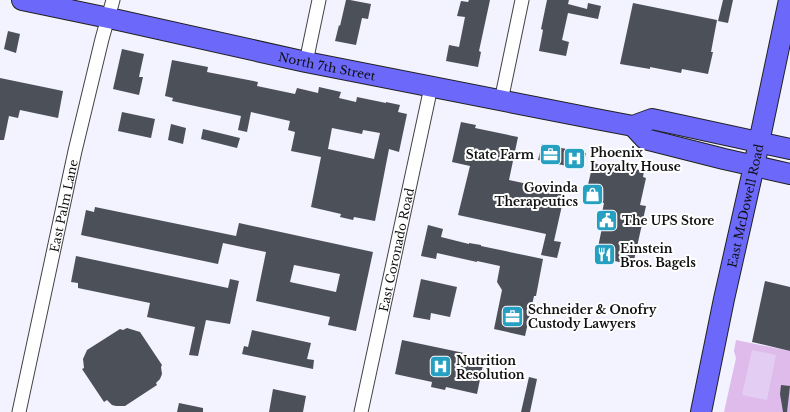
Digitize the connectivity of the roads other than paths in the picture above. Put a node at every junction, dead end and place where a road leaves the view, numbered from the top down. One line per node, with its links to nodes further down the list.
1 (22, 0): 5 (main road, North 7th Street)
2 (319, 0): 6 (street)
3 (522, 0): 8 (street)
4 (789, 0): 10 (main road, East McDowell Road)
5 (111, 9): 6 (main road, North 7th Street); 14 (street, East Palm Lane)
6 (306, 62): 7 (main road, North 7th Street)
7 (431, 87): 8 (main road, North 7th Street); 15 (street, East Coronado Road)
8 (501, 101): 9 (main road, North 7th Street)
9 (633, 126): 10 (main road); 12 (main road)
10 (759, 142): 11 (main road); 12 (main road, East McDowell Road)
11 (790, 148)
12 (754, 166): 13 (main road); 16 (main road, East McDowell Road)
13 (790, 174)
14 (19, 412)
15 (361, 412)
16 (701, 412)

